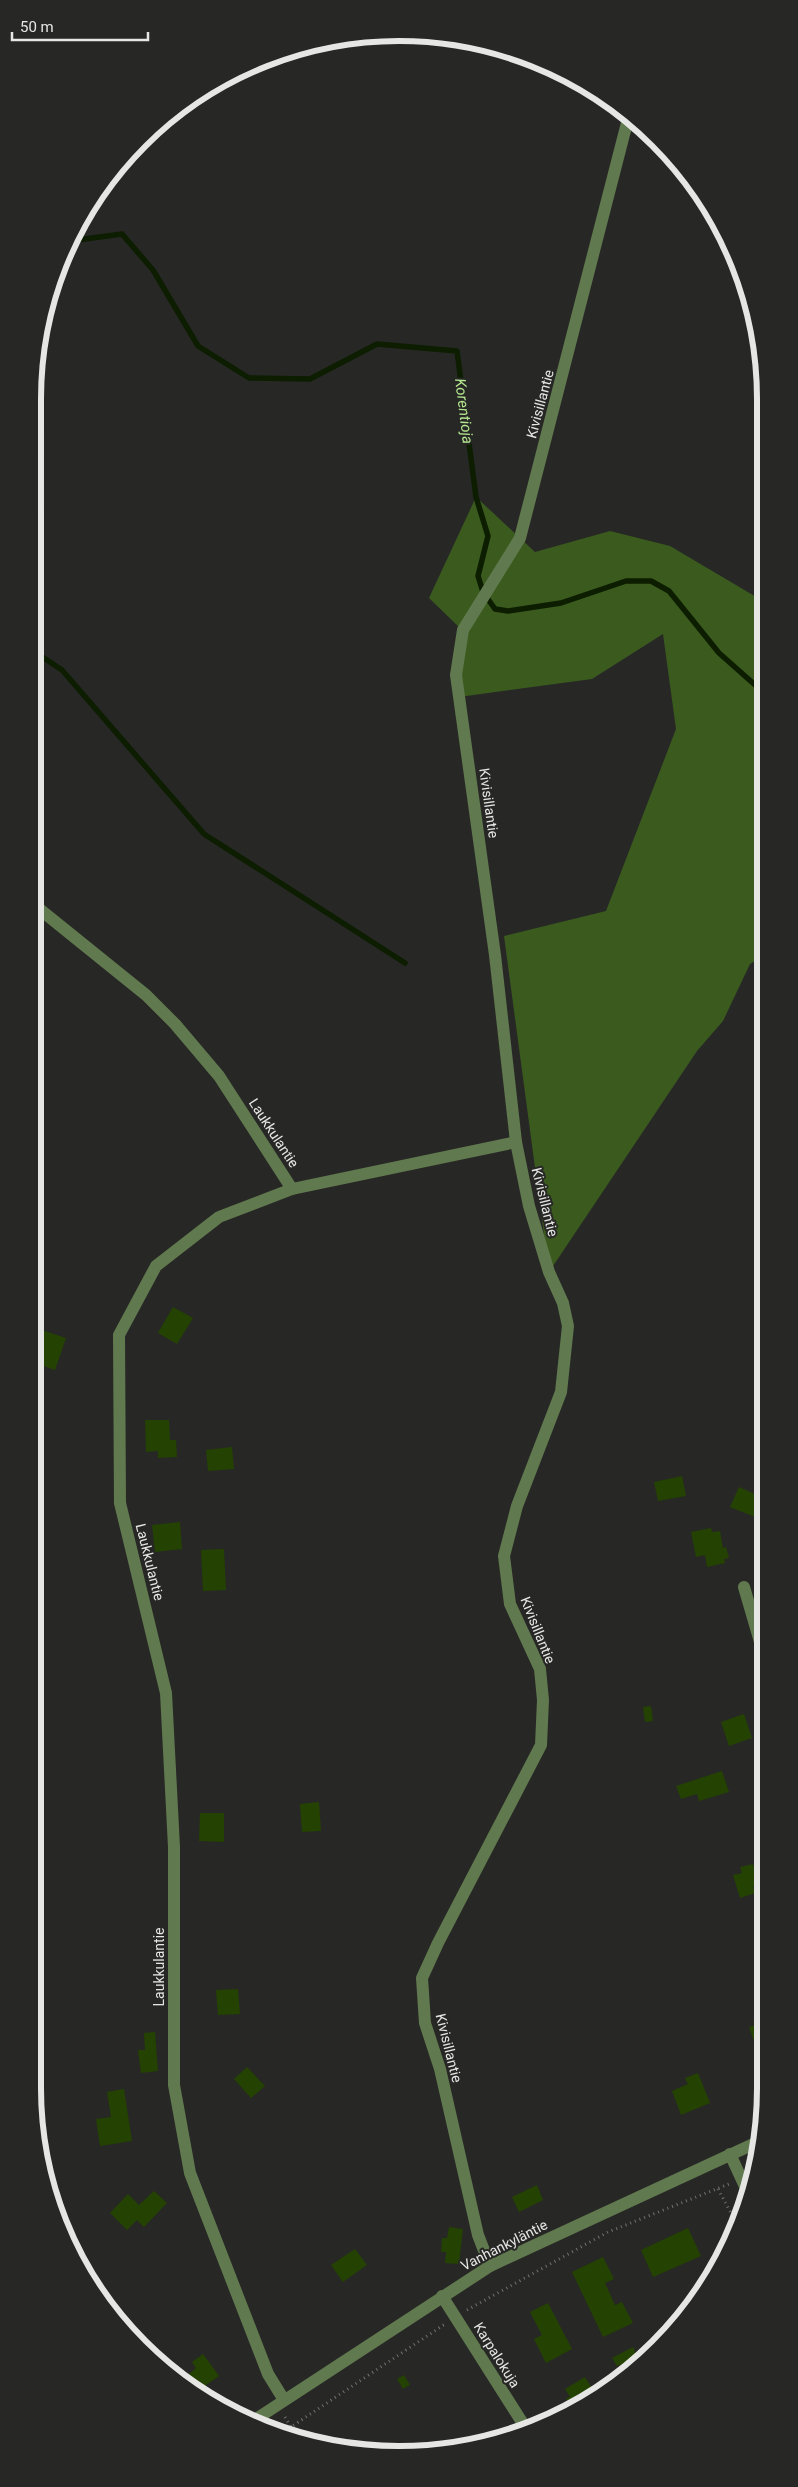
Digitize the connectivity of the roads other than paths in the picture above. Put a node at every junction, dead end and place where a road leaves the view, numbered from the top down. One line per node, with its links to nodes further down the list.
1 (627, 123): 3 (street, Kivisillantie)
2 (41, 910): 4 (street, Laukkulantie)
3 (516, 1142): 4 (street); 10 (street, Kivisillantie)
4 (292, 1189): 12 (street, Laukkulantie)
5 (744, 1586): 6 (street)
6 (757, 1631)
7 (752, 2144): 8 (street, Vanhankyläntie)
8 (730, 2154): 9 (street); 10 (street, Vanhankyläntie)
9 (744, 2184)
10 (490, 2266): 11 (street, Vanhankyläntie)
11 (442, 2296): 12 (street, Vanhankyläntie); 14 (street, Karpalokuja)
12 (284, 2400): 13 (street, Vanhankyläntie)
13 (259, 2418)
14 (522, 2424)

